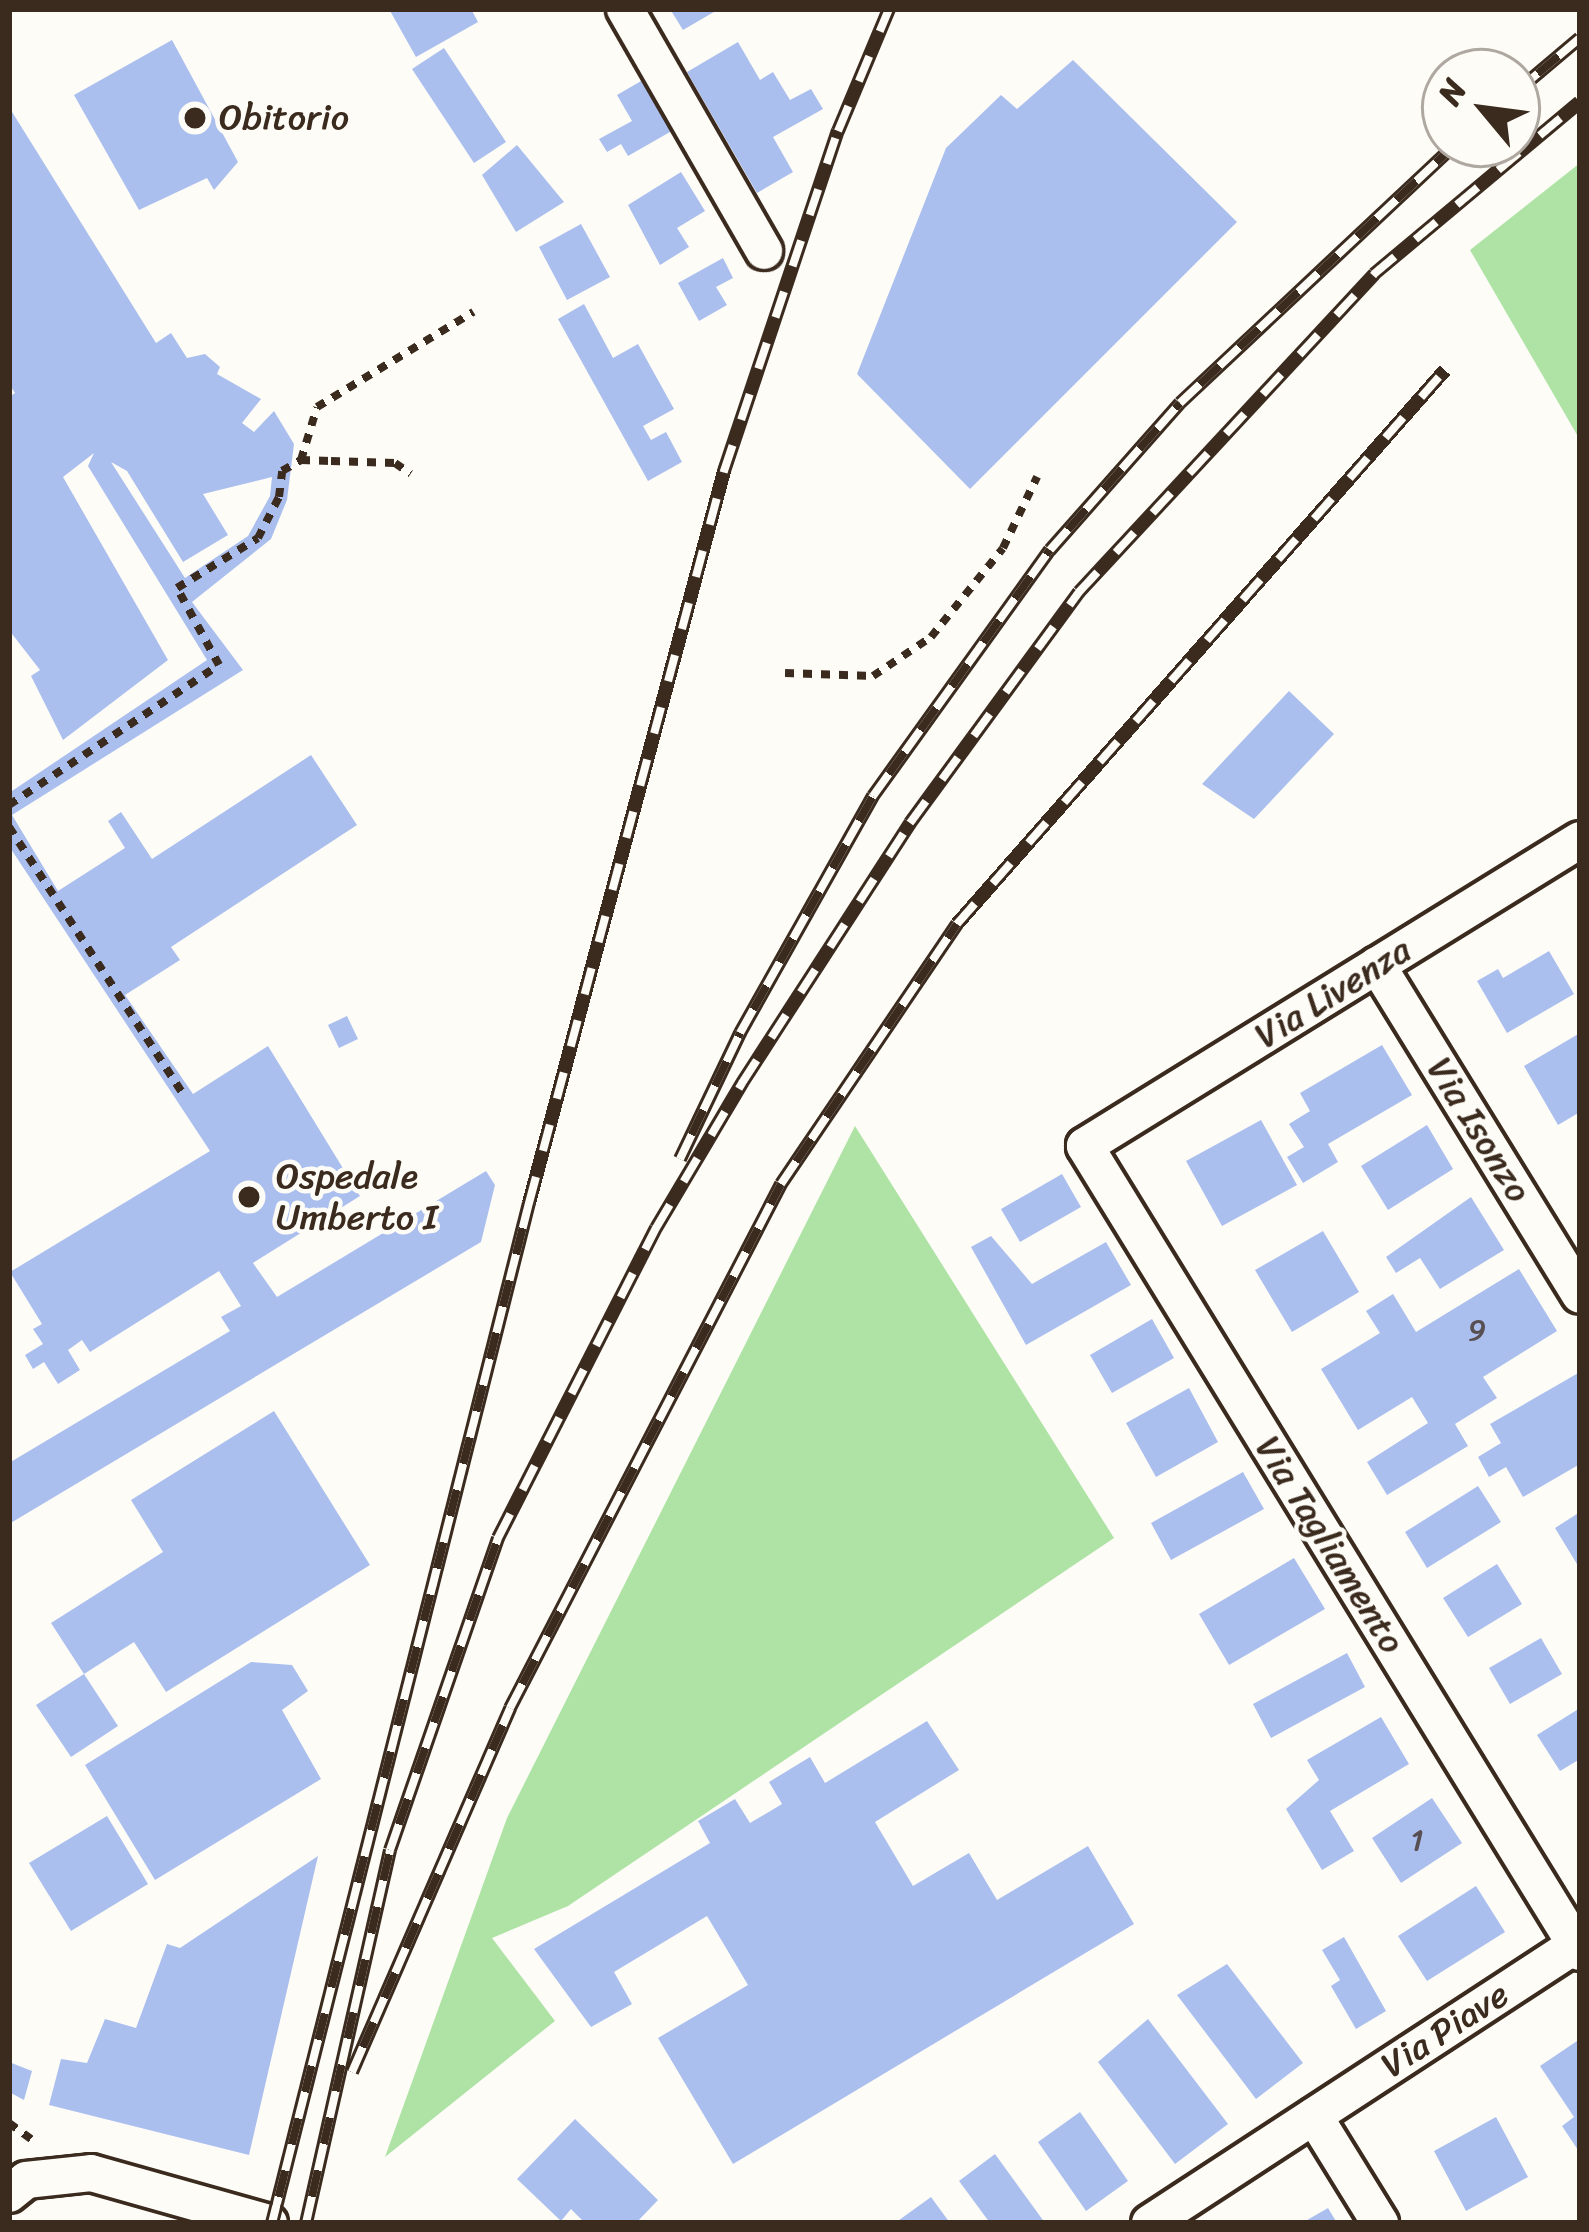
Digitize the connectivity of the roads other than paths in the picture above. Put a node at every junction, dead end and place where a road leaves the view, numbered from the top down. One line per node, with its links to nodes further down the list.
1 (625, 9): 2 (street)
2 (764, 251)
3 (1580, 840): 4 (street, Via Livenza)
4 (1377, 965): 5 (street, Via Livenza); 6 (street, Via Isonzo)
5 (1085, 1145): 7 (street, Via Tagliamento)
6 (1580, 1295)
7 (1579, 1946): 8 (street, Via Piave)
8 (1314, 2116): 11 (street, Via Piave); 12 (street)
9 (9, 2194): 10 (street)
10 (268, 2223)
11 (1150, 2223)
12 (1380, 2223)

